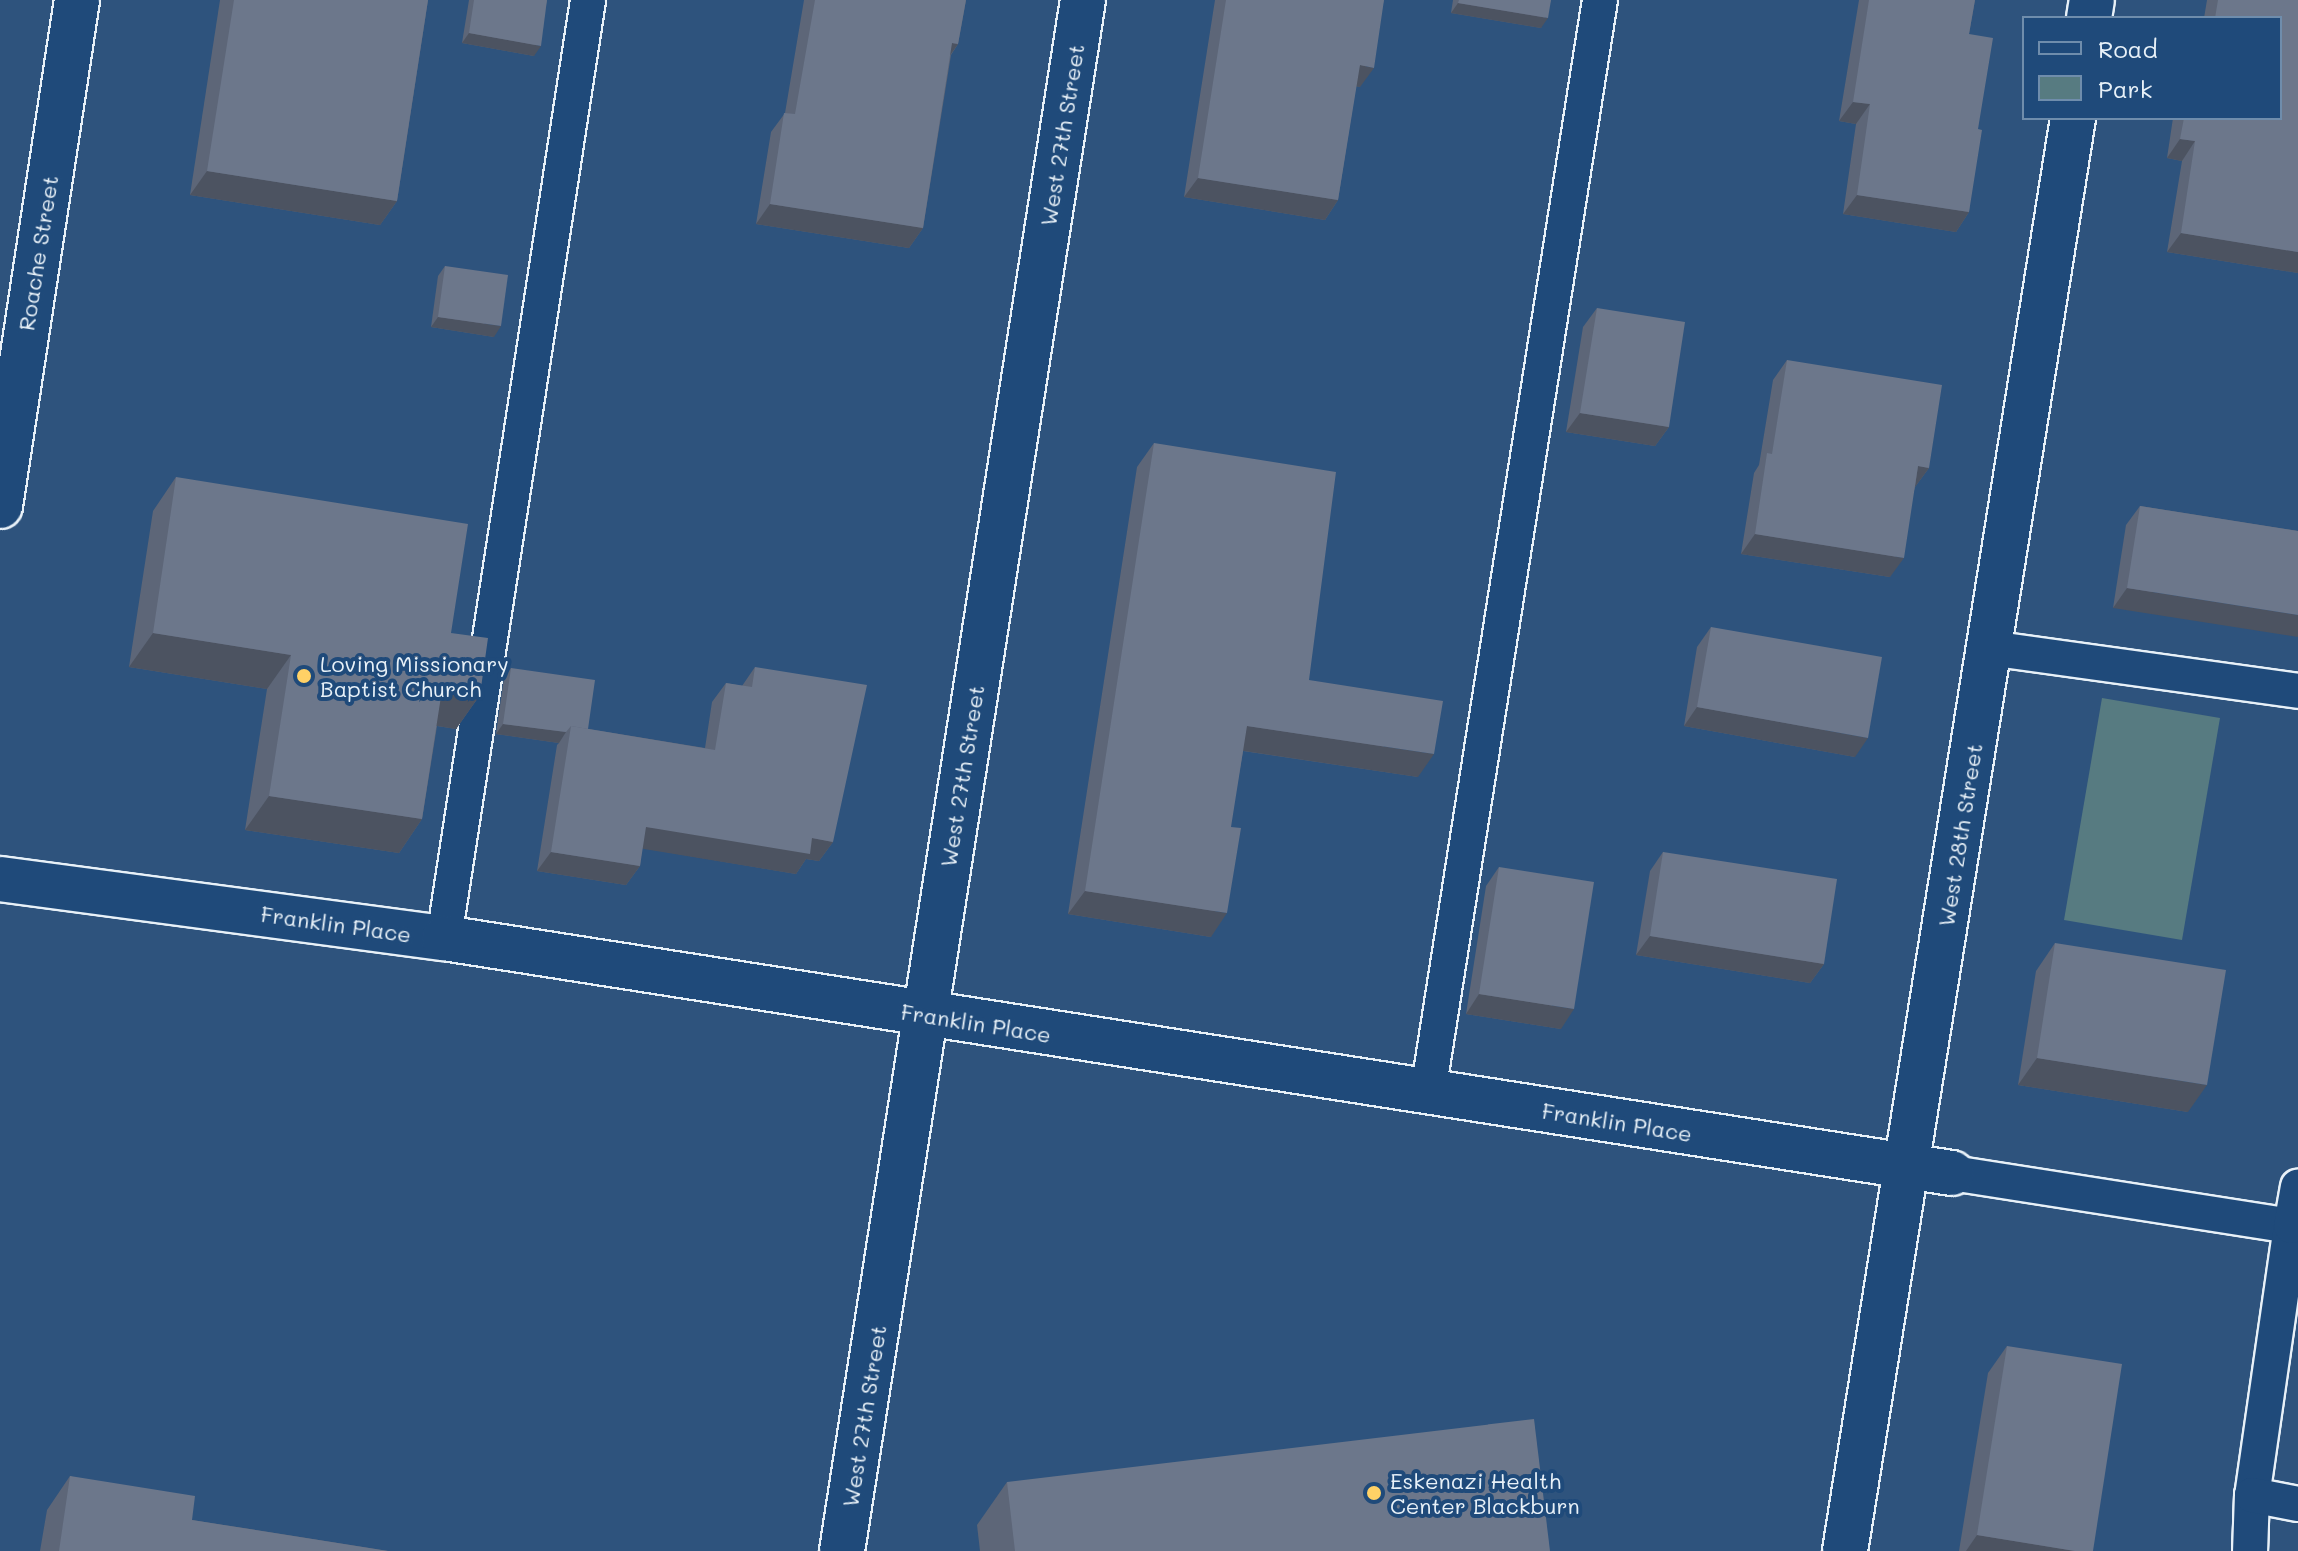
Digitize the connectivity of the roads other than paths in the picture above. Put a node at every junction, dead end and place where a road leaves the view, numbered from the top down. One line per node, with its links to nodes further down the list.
1 (77, 0): 6 (street, Roache Street)
2 (588, 0): 10 (lane)
3 (1083, 0): 11 (street, West 27th Street)
4 (1600, 0): 12 (lane)
5 (2073, 120): 7 (street, West 28th Street)
6 (0, 506)
7 (1989, 648): 8 (lane); 13 (street, West 28th Street)
8 (2298, 691)
9 (0, 879): 10 (street, Franklin Place)
10 (444, 938): 11 (street, Franklin Place)
11 (925, 1015): 12 (street, Franklin Place); 19 (street, West 27th Street)
12 (1428, 1092): 13 (street, Franklin Place)
13 (1907, 1167): 14 (street, Franklin Place); 20 (street, West 28th Street)
14 (1952, 1173): 16 (lane)
15 (2298, 1187): 16 (lane)
16 (2291, 1226): 17 (lane)
17 (2252, 1495): 18 (lane); 21 (lane)
18 (2298, 1504)
19 (842, 1551)
20 (1845, 1551)
21 (2250, 1551)

